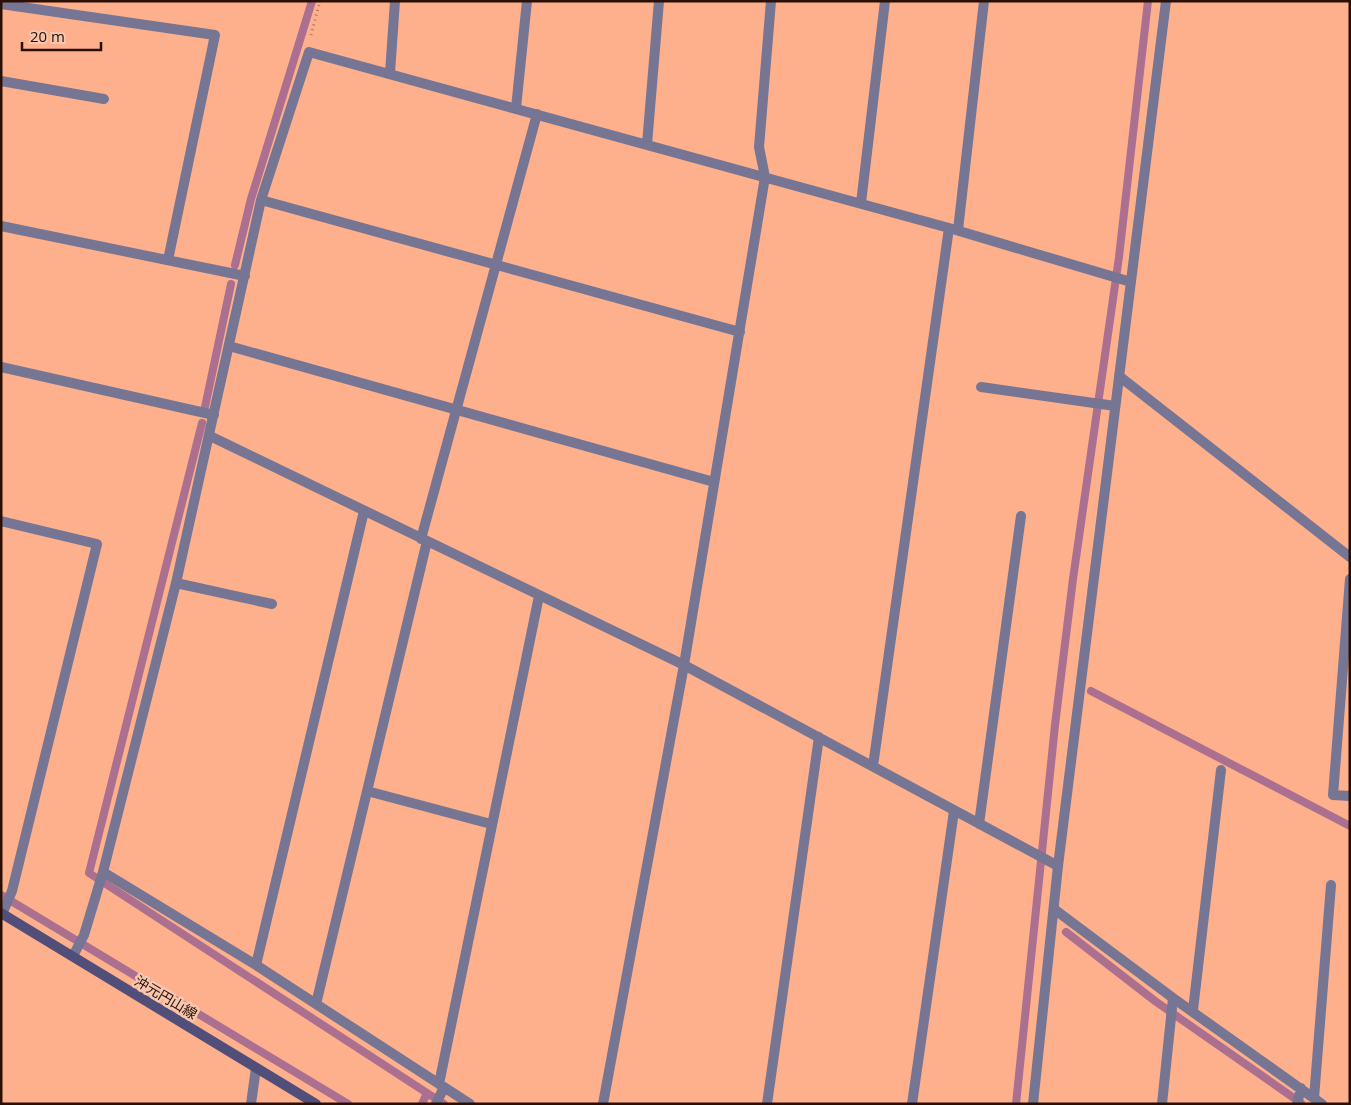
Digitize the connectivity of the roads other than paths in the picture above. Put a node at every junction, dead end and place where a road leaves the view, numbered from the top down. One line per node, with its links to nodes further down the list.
1 (395, 1): 9 (street)
2 (527, 1): 12 (street)
3 (659, 1): 14 (street)
4 (771, 1): 15 (street)
5 (885, 1): 17 (street)
6 (984, 1): 19 (street)
7 (1166, 1): 23 (street)
8 (1, 4): 20 (street)
9 (390, 73): 12 (street); 16 (street)
10 (1, 81): 11 (street)
11 (104, 99)
12 (516, 108): 13 (street)
13 (537, 114): 14 (street); 21 (street)
14 (647, 144): 15 (street)
15 (765, 177): 17 (street); 24 (street)
16 (261, 200): 21 (street); 22 (street)
17 (861, 204): 19 (street)
18 (1, 226): 20 (street)
19 (954, 229): 23 (street); 45 (street)
20 (168, 260): 22 (street)
21 (495, 264): 24 (street); 30 (street)
22 (245, 276): 25 (street)
23 (1121, 279): 27 (street)
24 (740, 332): 33 (street)
25 (229, 346): 30 (street); 31 (street)
26 (1, 367): 31 (street)
27 (1119, 376): 29 (street); 38 (street)
28 (981, 387): 29 (street)
29 (1110, 405): 52 (street)
30 (456, 408): 33 (street); 37 (street)
31 (214, 415): 32 (street)
32 (210, 436): 34 (street); 40 (street)
33 (714, 482): 43 (street)
34 (364, 511): 37 (street); 58 (street)
35 (1021, 516): 51 (street)
36 (1, 521): 56 (street)
37 (423, 540): 41 (street); 47 (street)
38 (1350, 557)
39 (1350, 579): 48 (street)
40 (176, 583): 42 (street); 53 (street)
41 (539, 596): 43 (street); 50 (street)
42 (272, 604)
43 (684, 665): 44 (street); 70 (street)
44 (820, 736): 45 (street); 71 (street)
45 (873, 766): 49 (street)
46 (1221, 770): 61 (street)
47 (367, 791): 50 (street); 59 (street)
48 (1350, 796)
49 (954, 811): 51 (street); 72 (street)
50 (491, 824): 63 (street)
51 (979, 824): 52 (street)
52 (1058, 866): 55 (street)
53 (101, 878): 57 (street); 58 (street)
54 (1331, 885): 66 (street)
55 (1054, 909): 60 (street); 73 (street)
56 (3, 910): 57 (main road, 沖元円山線)
57 (73, 956): 62 (main road, 沖元円山線)
58 (256, 965): 59 (street)
59 (316, 1004): 63 (street)
60 (1171, 1005): 61 (street); 74 (street)
61 (1193, 1010): 64 (street)
62 (256, 1068): 67 (street); 68 (main road, 沖元円山線)
63 (441, 1085): 65 (street); 69 (street)
64 (1299, 1097): 66 (street)
65 (437, 1101)
66 (1318, 1101)
67 (251, 1104)
68 (316, 1104)
69 (470, 1104)
70 (603, 1104)
71 (767, 1104)
72 (912, 1104)
73 (1033, 1104)
74 (1162, 1104)

